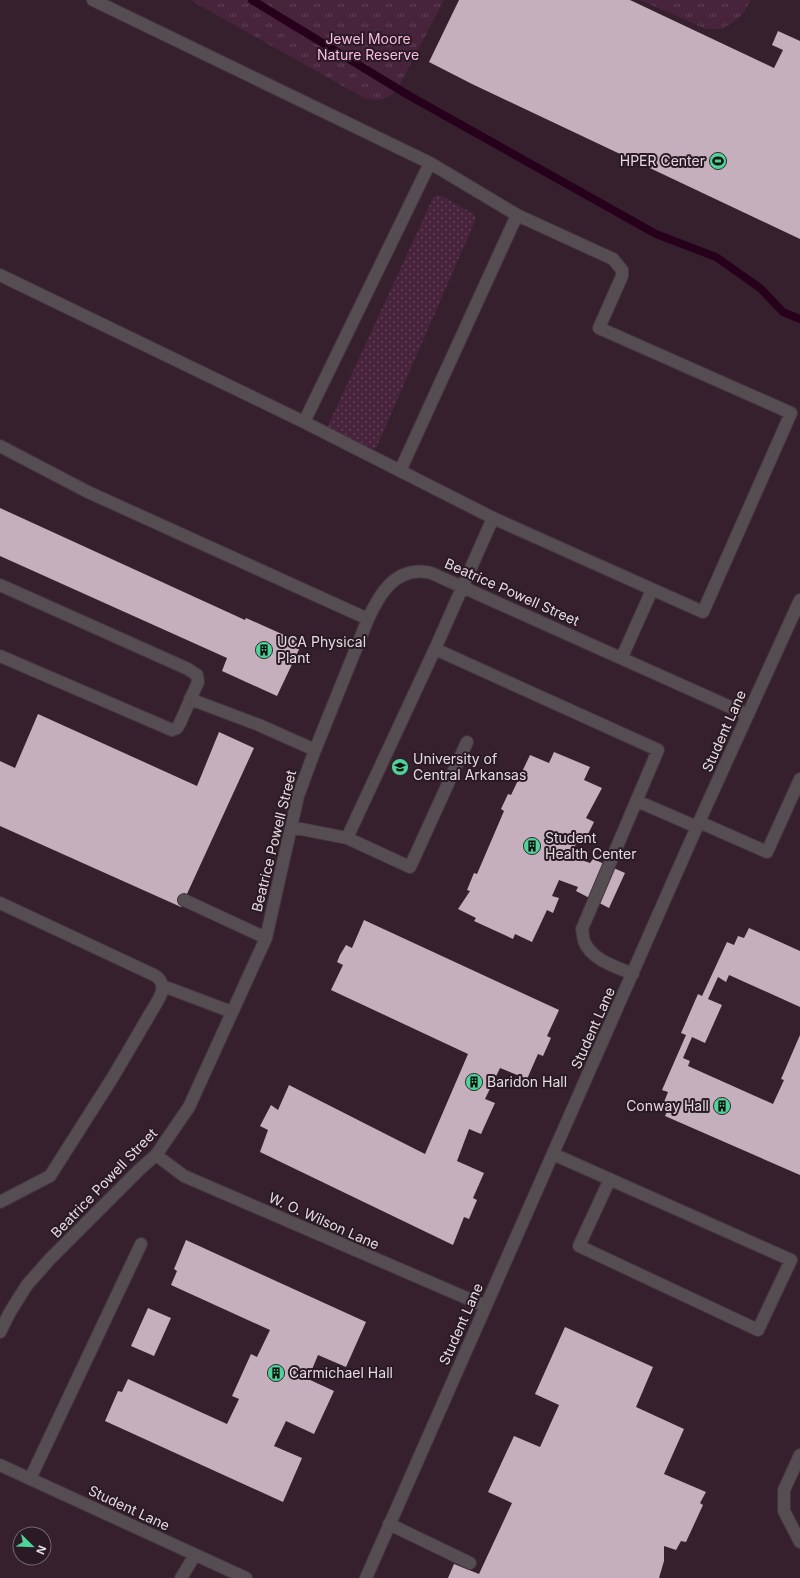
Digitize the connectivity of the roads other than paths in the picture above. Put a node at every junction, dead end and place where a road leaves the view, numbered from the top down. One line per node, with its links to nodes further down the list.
1 (93, 0): 2 (street)
2 (430, 163): 3 (street); 5 (street)
3 (517, 215): 7 (street); 11 (street)
4 (0, 275): 5 (street)
5 (304, 422): 7 (street)
6 (0, 446): 13 (street)
7 (400, 471): 8 (street)
8 (493, 518): 10 (street); 11 (street)
9 (0, 585): 17 (street)
10 (462, 586): 13 (street, Beatrice Powell Street); 14 (street); 16 (street, Beatrice Powell Street)
11 (652, 590): 16 (street)
12 (800, 600): 18 (street, Student Lane)
13 (368, 619): 20 (street, Beatrice Powell Street)
14 (435, 649): 22 (street); 25 (street)
15 (0, 656): 17 (street)
16 (622, 657): 18 (street, Beatrice Powell Street)
17 (190, 698): 20 (street)
18 (748, 715): 23 (street, Student Lane)
19 (467, 742): 25 (street)
20 (315, 750): 24 (street, Beatrice Powell Street)
21 (800, 779): 23 (street)
22 (637, 802): 23 (street); 29 (street)
23 (698, 825): 29 (street, Student Lane)
24 (291, 827): 25 (street); 28 (street, Beatrice Powell Street)
25 (347, 838)
26 (184, 900): 28 (street)
27 (0, 903): 30 (street)
28 (266, 938): 31 (street, Beatrice Powell Street)
29 (633, 974): 32 (street, Student Lane)
30 (163, 986): 31 (street); 35 (street)
31 (232, 1012): 33 (street, Beatrice Powell Street)
32 (553, 1154): 34 (street); 37 (street, Student Lane)
33 (156, 1155): 37 (street, W. O. Wilson Lane); 38 (street, Beatrice Powell Street)
34 (610, 1179): 34 (street)
35 (0, 1202)
36 (141, 1244): 41 (street)
37 (485, 1306): 42 (street, Student Lane)
38 (0, 1332)
39 (800, 1455): 43 (street)
40 (0, 1465): 41 (street, Student Lane)
41 (30, 1479): 44 (street, Student Lane)
42 (389, 1524): 45 (street); 48 (street, Student Lane)
43 (800, 1542)
44 (195, 1555): 46 (street); 47 (street, Student Lane)
45 (470, 1563)
46 (181, 1578)
47 (246, 1578)
48 (366, 1578)

